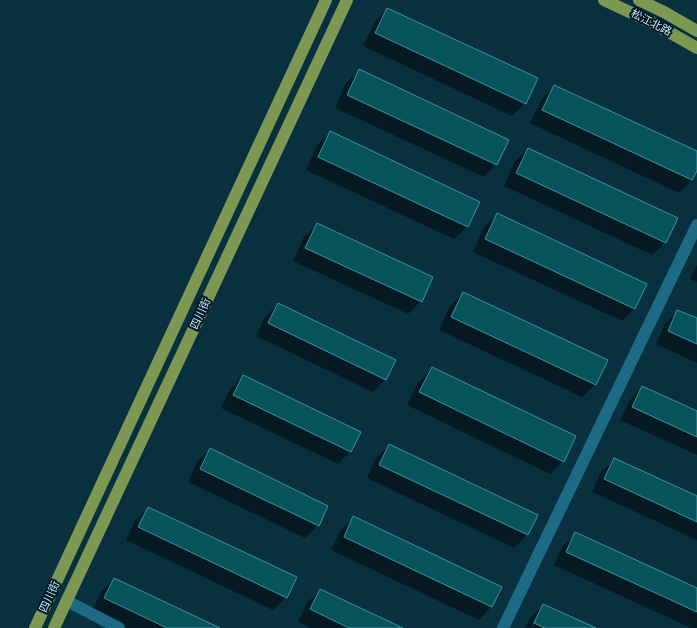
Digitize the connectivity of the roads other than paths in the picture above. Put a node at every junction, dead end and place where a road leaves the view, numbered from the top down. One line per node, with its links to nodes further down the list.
1 (326, 0): 9 (main road, 四川街)
2 (347, 0): 8 (main road, 四川街)
3 (604, 0): 6 (main road, 松江北路)
4 (639, 0): 5 (main road, 松江北路)
5 (697, 31)
6 (697, 48)
7 (697, 225): 12 (street)
8 (67, 601): 10 (main road, 四川街); 11 (street)
9 (35, 628)
10 (54, 628)
11 (119, 628)
12 (503, 628)

